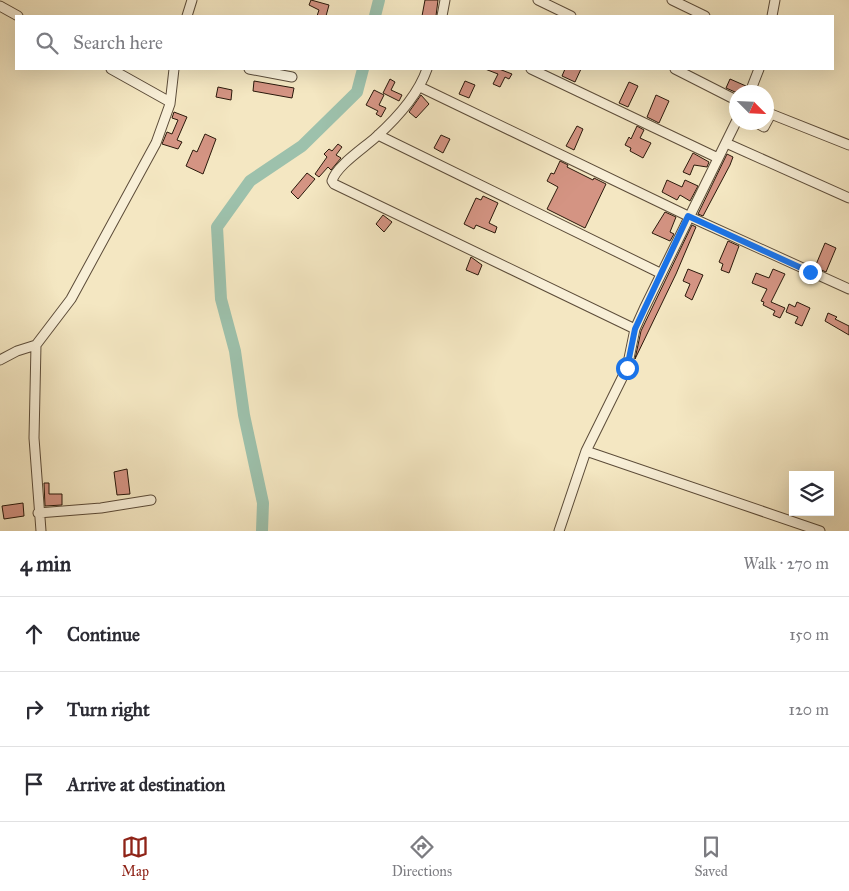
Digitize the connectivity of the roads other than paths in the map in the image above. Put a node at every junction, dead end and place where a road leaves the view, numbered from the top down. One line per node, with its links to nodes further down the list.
1 (192, 0): 8 (street)
2 (445, 0): 9 (street)
3 (538, 0): 10 (street)
4 (672, 0): 11 (street)
5 (775, 0): 12 (street)
6 (0, 6): 7 (street)
7 (16, 15)
8 (186, 15)
9 (442, 15)
10 (569, 15)
11 (703, 15)
12 (772, 15)
13 (113, 70): 24 (street)
14 (174, 70): 24 (street)
15 (254, 70): 20 (street)
16 (427, 70): 22 (street)
17 (533, 70): 30 (street)
18 (677, 70): 23 (street)
19 (759, 70): 21 (street)
20 (292, 77)
21 (753, 85)
22 (420, 86): 27 (street); 32 (street)
23 (729, 96)
24 (170, 102): 36 (street)
25 (774, 115): 29 (street)
26 (732, 130): 28 (street)
27 (378, 135): 33 (street); 35 (street)
28 (726, 143): 30 (street); 31 (street)
29 (849, 145)
30 (718, 158): 32 (street)
31 (849, 198)
32 (688, 216): 33 (street); 34 (street)
33 (660, 273): 35 (street)
34 (849, 289)
35 (635, 329): 38 (street)
36 (36, 345): 37 (street); 40 (street)
37 (0, 360)
38 (586, 451): 42 (street); 43 (street)
39 (151, 500): 40 (street)
40 (38, 513): 41 (street)
41 (41, 531)
42 (559, 531)
43 (820, 531)

